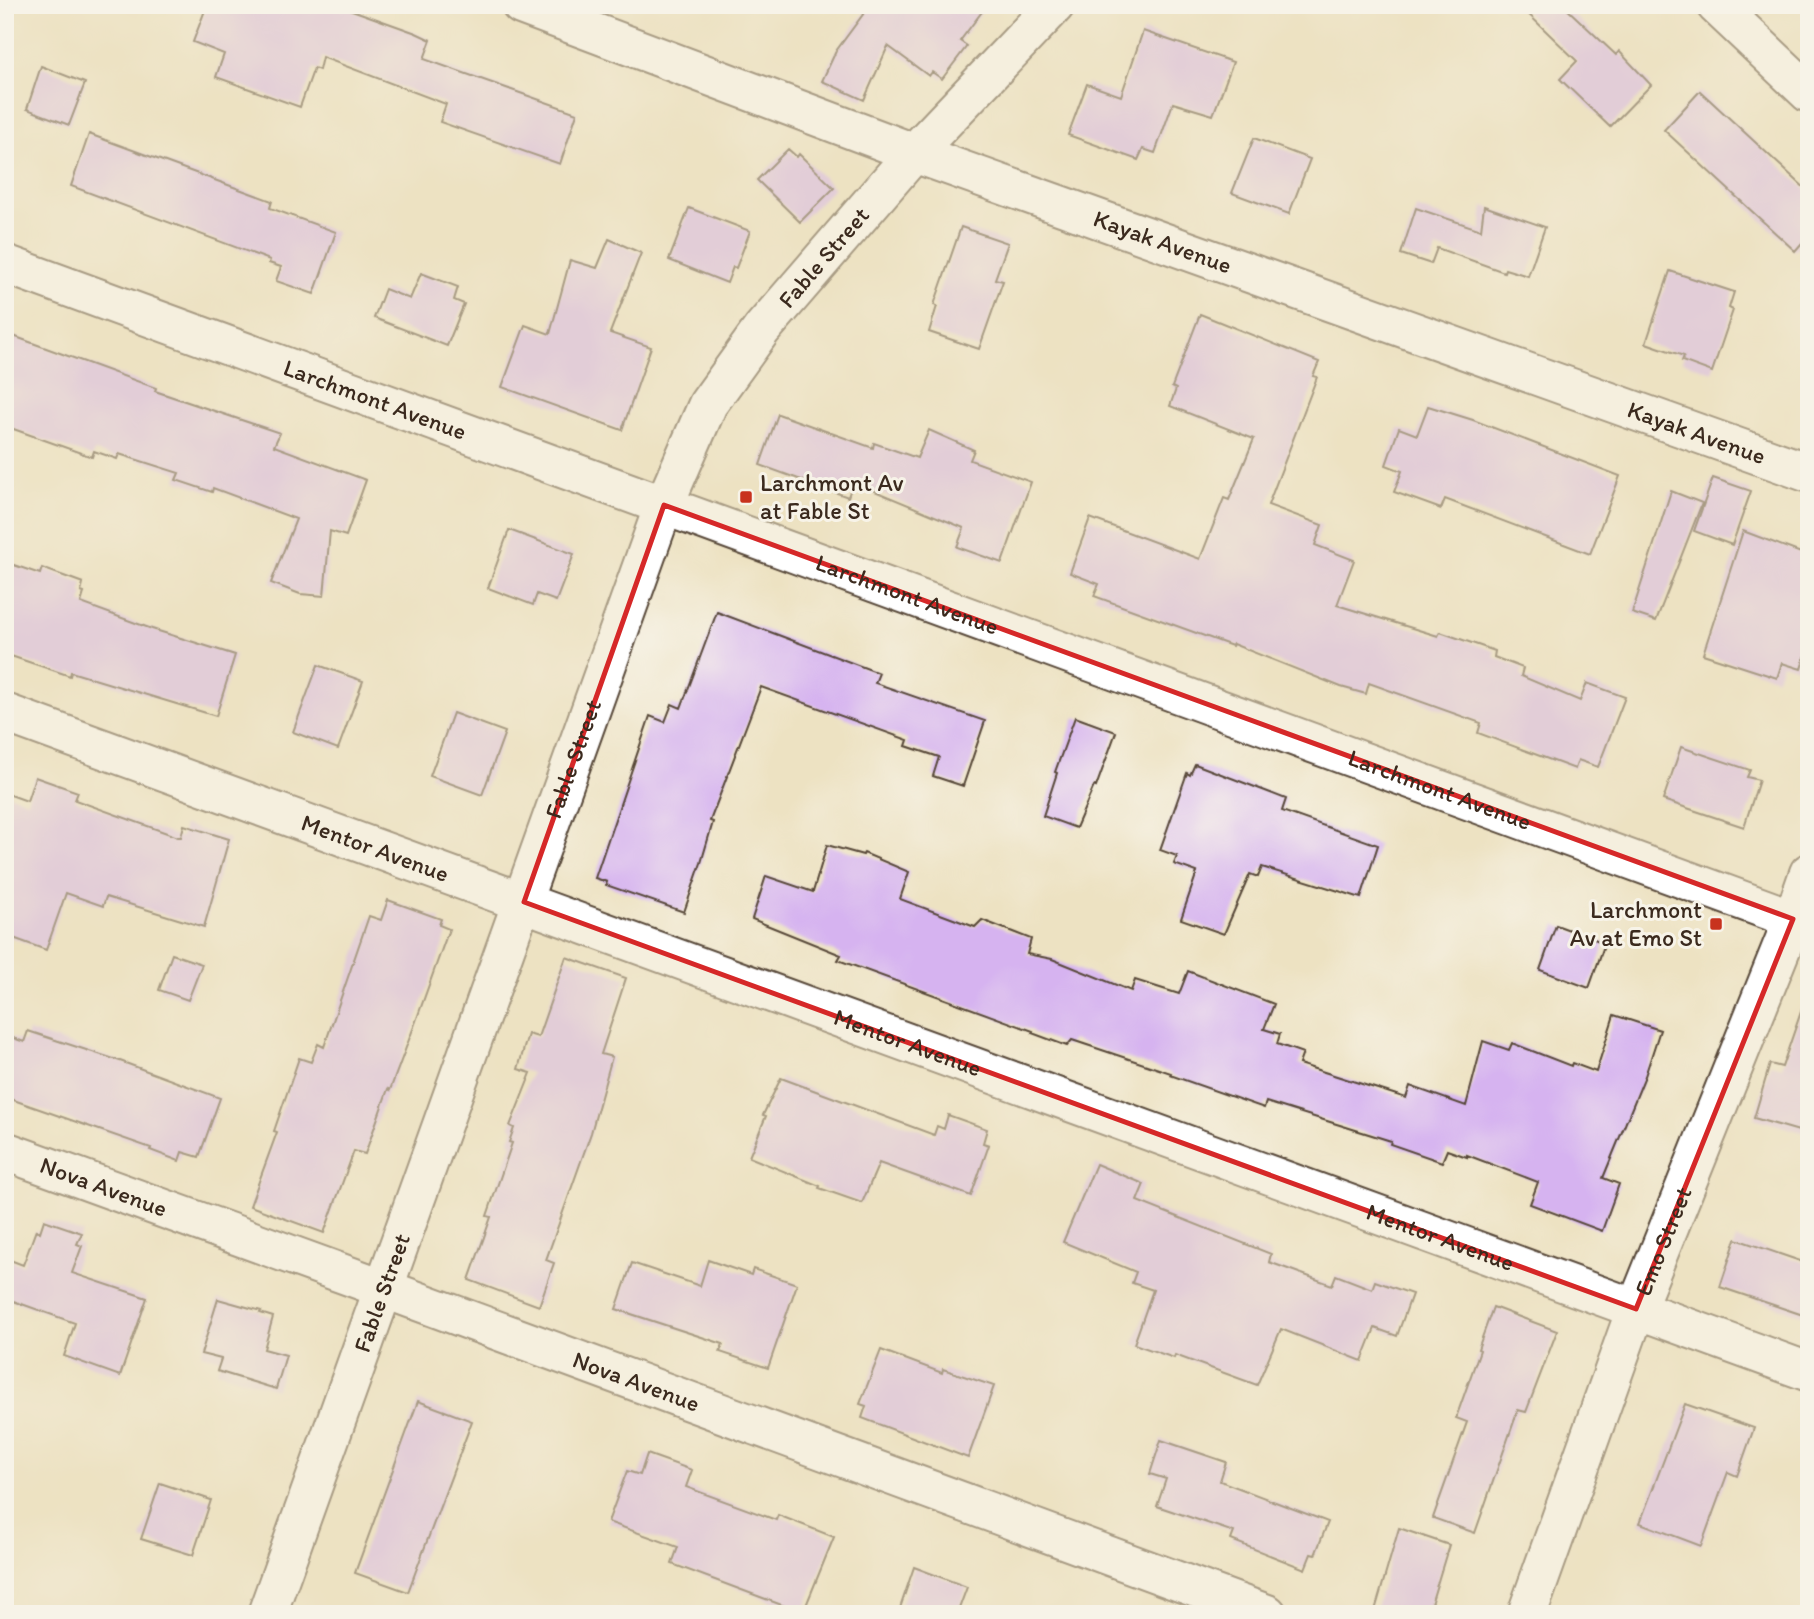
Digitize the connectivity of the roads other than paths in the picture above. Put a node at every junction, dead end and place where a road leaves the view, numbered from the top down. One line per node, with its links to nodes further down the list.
1 (521, 5): 5 (street, Kayak Avenue)
2 (1055, 5): 5 (street, Fable Street)
3 (1716, 5): 4 (street)
4 (1809, 93)
5 (914, 153): 7 (street, Kayak Avenue); 8 (street, Fable Street)
6 (5, 264): 8 (street, Larchmont Avenue)
7 (1809, 473)
8 (664, 505): 11 (street, Fable Street); 12 (street, Larchmont Avenue)
9 (5, 713): 11 (street, Mentor Avenue)
10 (1809, 873): 12 (street, Emo Street)
11 (524, 902): 14 (street, Fable Street); 15 (street, Mentor Avenue)
12 (1801, 922): 15 (street, Emo Street)
13 (5, 1151): 14 (street, Nova Avenue)
14 (385, 1289): 17 (street, Fable Street); 18 (street, Nova Avenue)
15 (1636, 1309): 16 (street, Mentor Avenue); 19 (street, Emo Street)
16 (1809, 1372)
17 (267, 1614)
18 (1267, 1614)
19 (1527, 1614)

